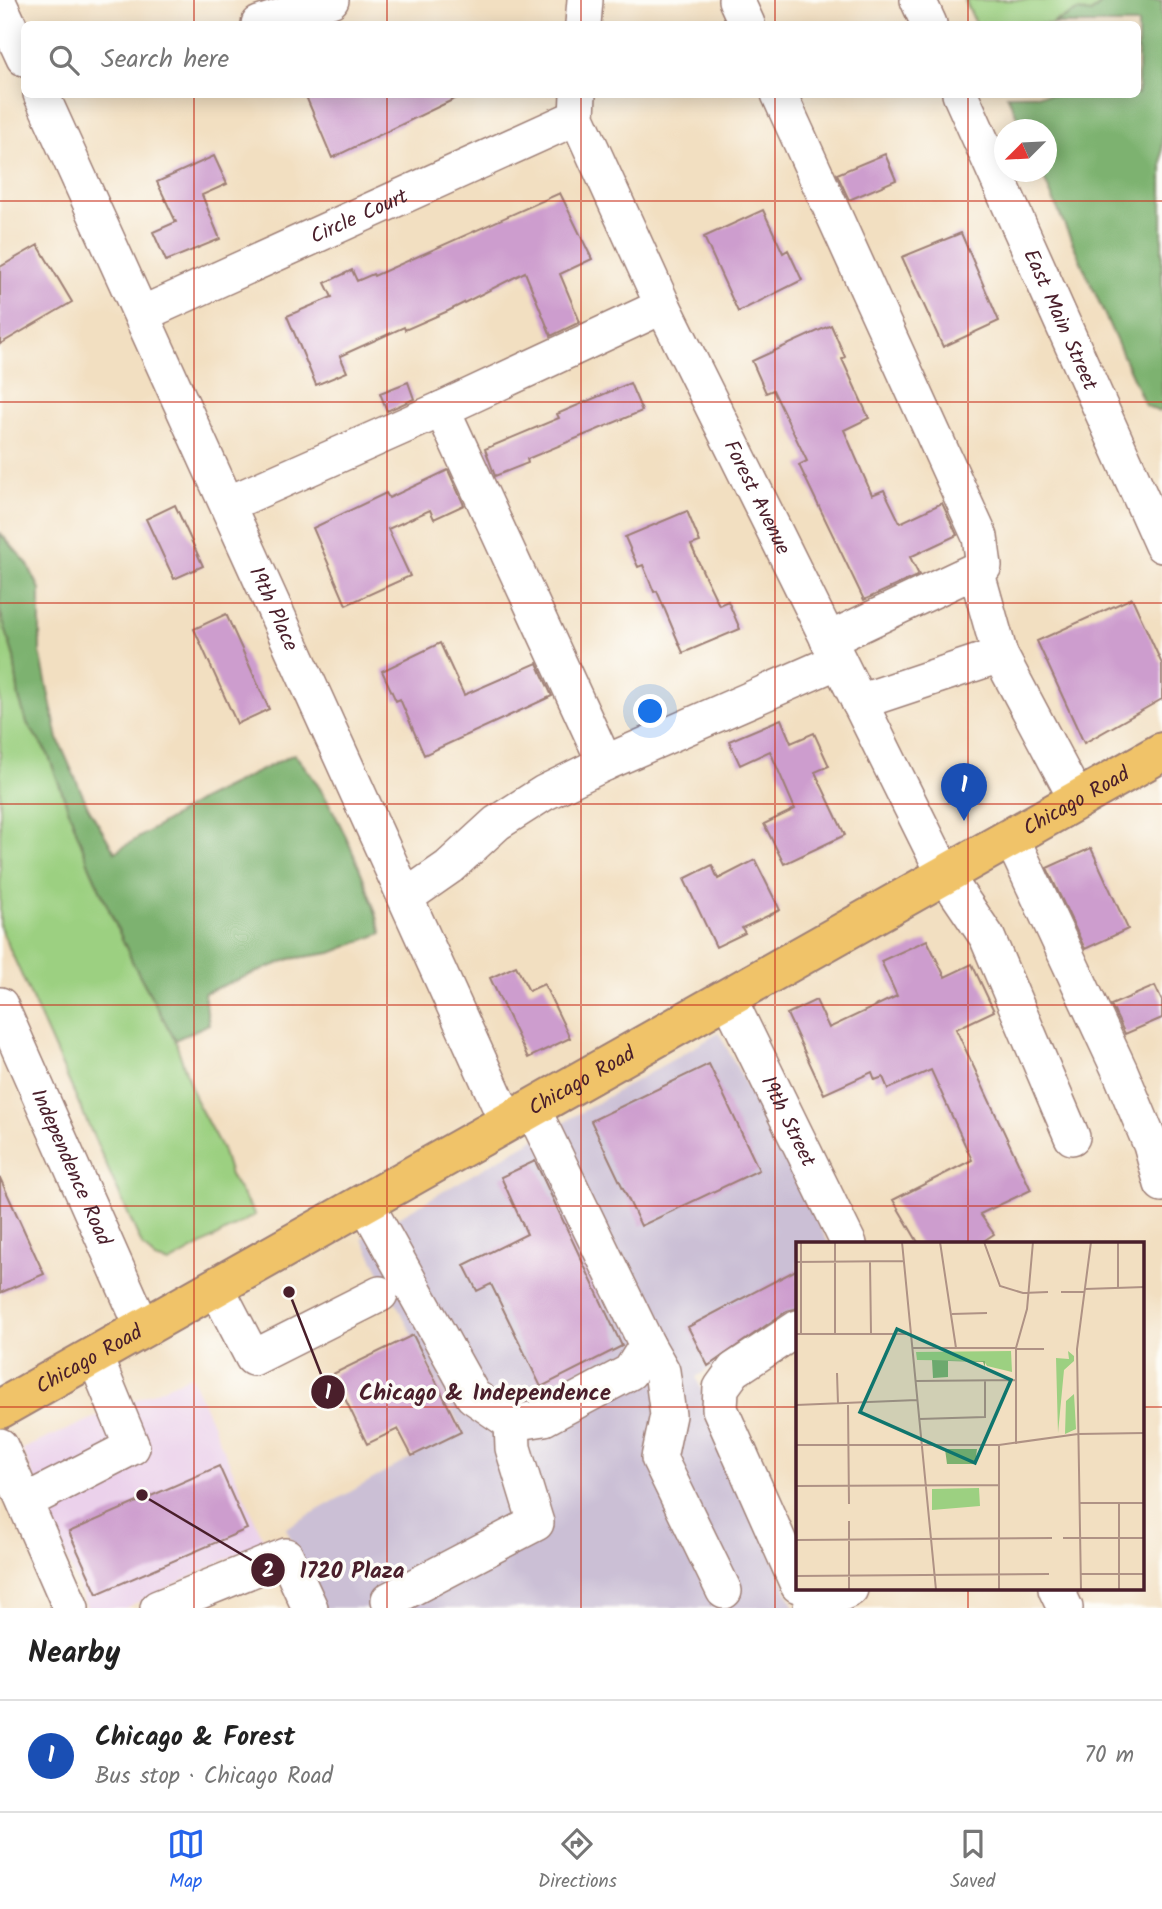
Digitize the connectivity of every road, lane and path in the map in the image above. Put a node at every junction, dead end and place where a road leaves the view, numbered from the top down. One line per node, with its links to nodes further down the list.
1 (331, 0): 6 (street)
2 (585, 0): 7 (street)
3 (736, 0): 8 (street)
4 (918, 0): 9 (street)
5 (0, 6): 10 (street)
6 (268, 21)
7 (583, 21)
8 (746, 21)
9 (928, 21)
10 (21, 52)
11 (43, 98): 16 (street, 19th Place)
12 (781, 98): 20 (street)
13 (962, 98): 19 (street, East Main Street)
14 (578, 106): 15 (street, Forest Avenue); 16 (street, Circle Court)
15 (663, 306): 17 (street); 21 (street, Forest Avenue)
16 (142, 314): 18 (street, 19th Place)
17 (442, 409): 18 (street); 25 (street)
18 (228, 504): 29 (street, 19th Place)
19 (1162, 545)
20 (976, 570): 21 (street); 22 (street)
21 (833, 650): 23 (street, Forest Avenue); 25 (street)
22 (1000, 655): 23 (street); 26 (street)
23 (859, 702): 28 (street, Forest Avenue)
24 (1162, 752): 26 (main road, Chicago Road)
25 (605, 763): 29 (street)
26 (1077, 800): 27 (main road, Chicago Road)
27 (1011, 837): 28 (main road, Chicago Road); 34 (street)
28 (945, 874): 30 (main road, Chicago Road); 33 (street, Forest Avenue)
29 (406, 897): 32 (street, 19th Place)
30 (728, 997): 32 (main road, Chicago Road); 36 (street, 19th Street)
31 (0, 1005): 39 (street, Independence Road)
32 (519, 1115): 35 (main road, Chicago Road); 41 (street, 19th Place)
33 (1072, 1137)
34 (1162, 1184)
35 (365, 1202): 37 (main road, Chicago Road); 44 (street)
36 (848, 1242)
37 (216, 1286): 38 (street); 39 (main road, Chicago Road)
38 (380, 1294)
39 (143, 1328): 42 (main road, Chicago Road)
40 (796, 1329): 47 (street)
41 (647, 1345): 44 (street); 51 (street, 19th Place)
42 (94, 1355): 43 (main road, Chicago Road); 46 (street)
43 (0, 1409)
44 (512, 1423): 52 (street)
45 (0, 1446): 46 (street)
46 (25, 1502): 53 (street)
47 (796, 1580)
48 (801, 1590): 56 (street)
49 (848, 1590): 56 (street)
50 (1056, 1590): 57 (street)
51 (724, 1591)
52 (389, 1600)
53 (71, 1608)
54 (158, 1608): 55 (street)
55 (310, 1608)
56 (810, 1608)
57 (1065, 1608)

